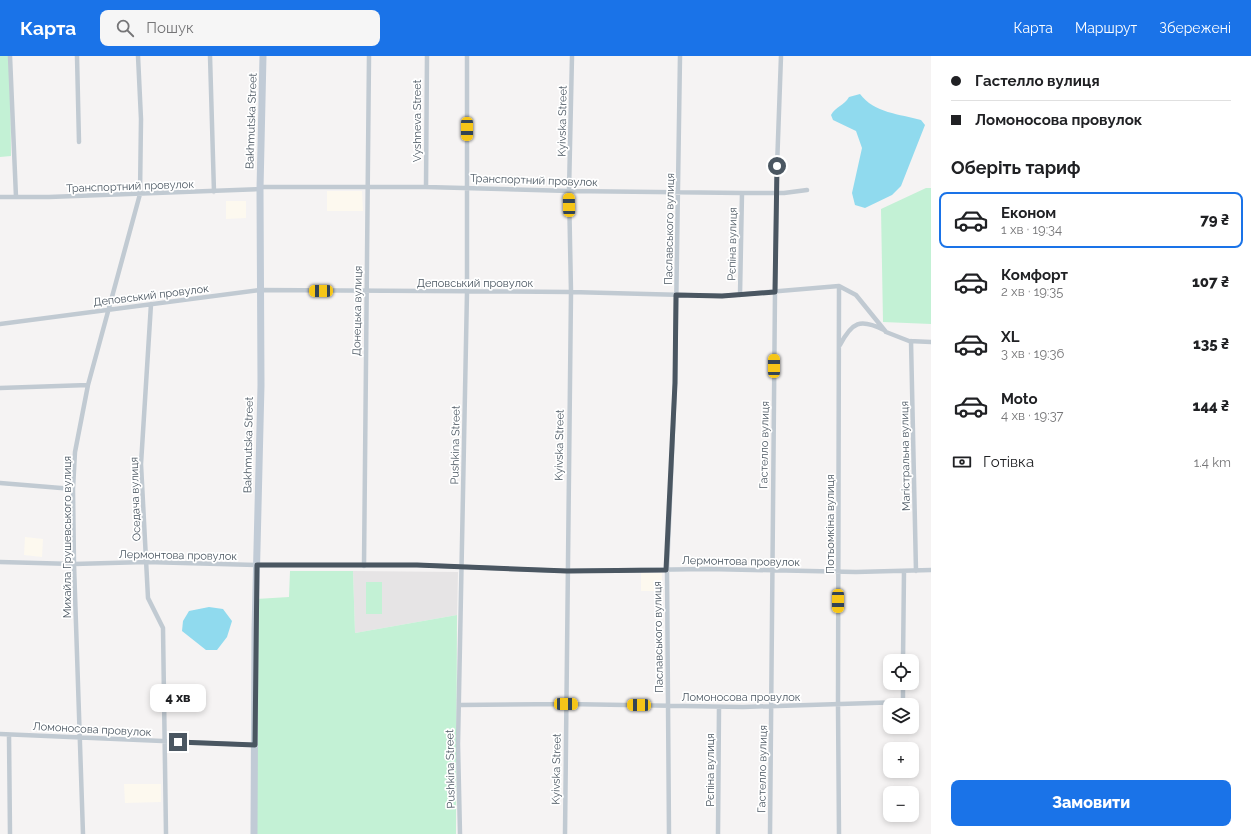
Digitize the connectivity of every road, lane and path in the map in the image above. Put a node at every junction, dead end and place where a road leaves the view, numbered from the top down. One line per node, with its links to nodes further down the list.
1 (10, 56): 25 (street)
2 (77, 56): 12 (street)
3 (138, 56): 23 (street, Михайла Грушевського вулиця)
4 (210, 56): 19 (street)
5 (263, 56): 15 (street, Bakhmutska Street)
6 (369, 56): 13 (street, Донецька вулиця)
7 (427, 56): 14 (street, Vyshneva Street)
8 (467, 56): 16 (street, Pushkina Street)
9 (572, 56): 18 (street, Kyivska Street)
10 (680, 56): 20 (street, Паславського вулиця)
11 (781, 56): 22 (street, Гастелло вулиця)
12 (79, 142)
13 (368, 187): 14 (street, Транспортний провулок); 15 (street, Транспортний провулок); 28 (street, Донецька вулиця)
14 (426, 187): 16 (street, Транспортний провулок)
15 (260, 188): 19 (street, Транспортний провулок); 27 (street, Bakhmutska Street)
16 (468, 188): 18 (street, Транспортний провулок); 29 (street, Pushkina Street)
17 (807, 190): 22 (street, Транспортний провулок)
18 (569, 191): 20 (street, Транспортний провулок); 30 (street, Kyivska Street)
19 (214, 192): 23 (street, Транспортний провулок)
20 (678, 192): 21 (street, Транспортний провулок); 32 (street, Паславського вулиця)
21 (742, 193): 22 (street, Транспортний провулок); 33 (street, Рєпіна вулиця)
22 (776, 193): 31 (street, Гастелло вулиця)
23 (140, 194): 25 (street, Транспортний провулок); 35 (street, Михайла Грушевського вулиця)
24 (0, 197): 25 (street, Транспортний провулок)
25 (16, 197)
26 (840, 286): 31 (street, Деповський провулок); 37 (street); 40 (street, Потьомкіна вулиця)
27 (260, 290): 28 (street, Деповський провулок); 34 (street, Деповський провулок); 48 (street, Bakhmutska Street)
28 (366, 291): 29 (street, Деповський провулок); 49 (street, Донецька вулиця)
29 (467, 292): 30 (street, Деповський провулок); 50 (street, Pushkina Street)
30 (571, 292): 32 (street, Деповський провулок); 54 (street, Kyivska Street)
31 (775, 292): 33 (street, Деповський провулок); 52 (street, Гастелло вулиця)
32 (676, 295): 33 (street, Деповський провулок); 51 (street, Паславського вулиця)
33 (740, 295)
34 (151, 304): 35 (street, Деповський провулок); 46 (street, Оседача вулиця)
35 (109, 309): 36 (street, Деповський провулок); 41 (street, Михайла Грушевського вулиця)
36 (0, 324)
37 (886, 332): 38 (street); 40 (street)
38 (911, 341): 39 (street); 56 (street, Магістральна вулиця)
39 (931, 342)
40 (839, 346): 57 (street, Потьомкіна вулиця)
41 (88, 385): 42 (street); 44 (street, Михайла Грушевського вулиця)
42 (0, 388)
43 (0, 483): 44 (street)
44 (73, 489): 47 (street, Михайла Грушевського вулиця)
45 (0, 562): 47 (street, Лермонтова провулок)
46 (146, 562): 47 (street, Лермонтова провулок); 48 (street, Лермонтова провулок); 69 (street, Оседача вулиця)
47 (74, 564): 68 (street, Михайла Грушевського вулиця)
48 (257, 565): 49 (street, Лермонтова провулок); 70 (street, Bakhmutska Street)
49 (364, 566): 50 (street, Лермонтова провулок)
50 (461, 567): 54 (street, Лермонтова провулок); 61 (street, Pushkina Street)
51 (666, 570): 52 (street, Лермонтова провулок); 54 (street, Лермонтова провулок); 63 (street, Паславського вулиця)
52 (772, 570): 57 (street, Лермонтова провулок); 64 (street, Гастелло вулиця)
53 (931, 570): 56 (street, Лермонтова провулок)
54 (567, 571): 59 (street, Kyivska Street)
55 (904, 571): 56 (street, Лермонтова провулок); 57 (street, Лермонтова провулок); 58 (street)
56 (916, 571)
57 (838, 572): 62 (street, Потьомкіна вулиця)
58 (903, 654)
59 (566, 704): 61 (street, Ломоносова провулок); 63 (street, Ломоносова провулок); 76 (street, Kyivska Street)
60 (883, 704): 62 (street, Ломоносова провулок)
61 (459, 705): 75 (street, Pushkina Street)
62 (838, 705): 64 (street, Ломоносова провулок); 80 (street, Потьомкіна вулиця)
63 (668, 706): 65 (street, Ломоносова провулок); 77 (street, Паславського вулиця)
64 (771, 706): 65 (street, Ломоносова провулок); 79 (street, Гастелло вулиця)
65 (719, 707): 78 (street, Рєпіна вулиця)
66 (0, 734): 67 (street, Ломоносова провулок)
67 (9, 734): 68 (street, Ломоносова провулок); 71 (street)
68 (79, 736): 69 (street, Ломоносова провулок); 72 (street, Михайла Грушевського вулиця)
69 (165, 741): 70 (street, Ломоносова провулок); 73 (street, Оседача вулиця)
70 (255, 745): 74 (street, Bakhmutska Street)
71 (10, 834)
72 (82, 834)
73 (166, 834)
74 (254, 834)
75 (460, 834)
76 (565, 834)
77 (669, 834)
78 (718, 834)
79 (770, 834)
80 (839, 834)

